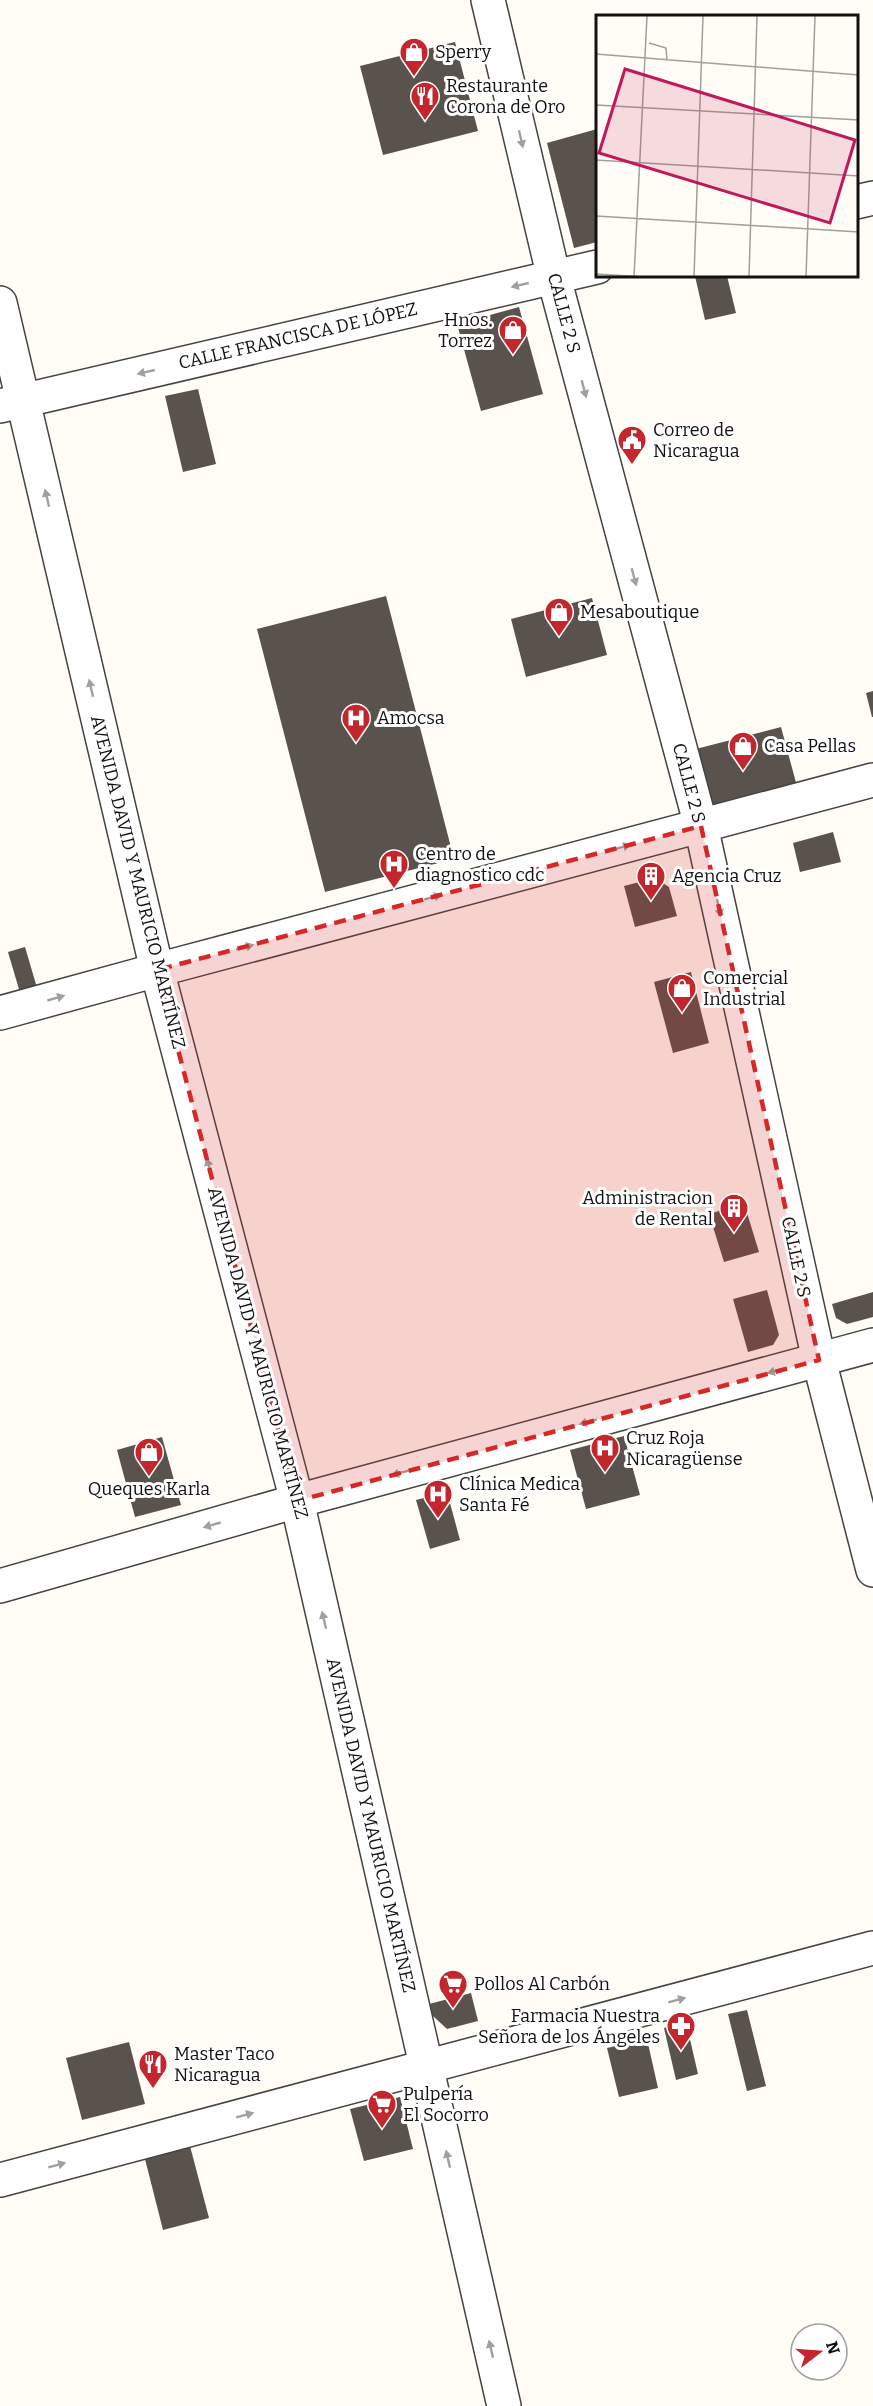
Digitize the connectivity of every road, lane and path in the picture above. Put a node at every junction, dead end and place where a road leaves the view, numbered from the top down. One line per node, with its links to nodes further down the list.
1 (488, 0): 5 (street, CALLE 2 S, one-way to 5)
2 (873, 198): 3 (street)
3 (858, 202)
4 (596, 267): 5 (street, CALLE FRANCISCA DE LÓPEZ)
5 (554, 278): 7 (street, CALLE FRANCISCA DE LÓPEZ, one-way to 7); 9 (street, CALLE 2 S, one-way to 9)
6 (0, 303): 7 (street, AVENIDA DAVID Y MAURICIO MARTÍNEZ)
7 (12, 403): 10 (street, AVENIDA DAVID Y MAURICIO MARTÍNEZ, one-way to 7)
8 (873, 780): 9 (street)
9 (701, 826): 10 (street, one-way to 9); 13 (street, CALLE 2 S, one-way to 13)
10 (157, 970): 11 (street, one-way to 10); 14 (street, AVENIDA DAVID Y MAURICIO MARTÍNEZ, one-way to 10)
11 (0, 1013)
12 (873, 1344): 13 (street)
13 (819, 1359): 14 (street, one-way to 14); 15 (street, CALLE 2 S)
14 (297, 1501): 16 (street, one-way to 16); 18 (street, AVENIDA DAVID Y MAURICIO MARTÍNEZ, one-way to 14)
15 (873, 1570)
16 (0, 1586)
17 (873, 1948): 18 (street, one-way to 17)
18 (426, 2066): 19 (street, one-way to 18); 20 (street, AVENIDA DAVID Y MAURICIO MARTÍNEZ, one-way to 18)
19 (0, 2180)
20 (504, 2406)

